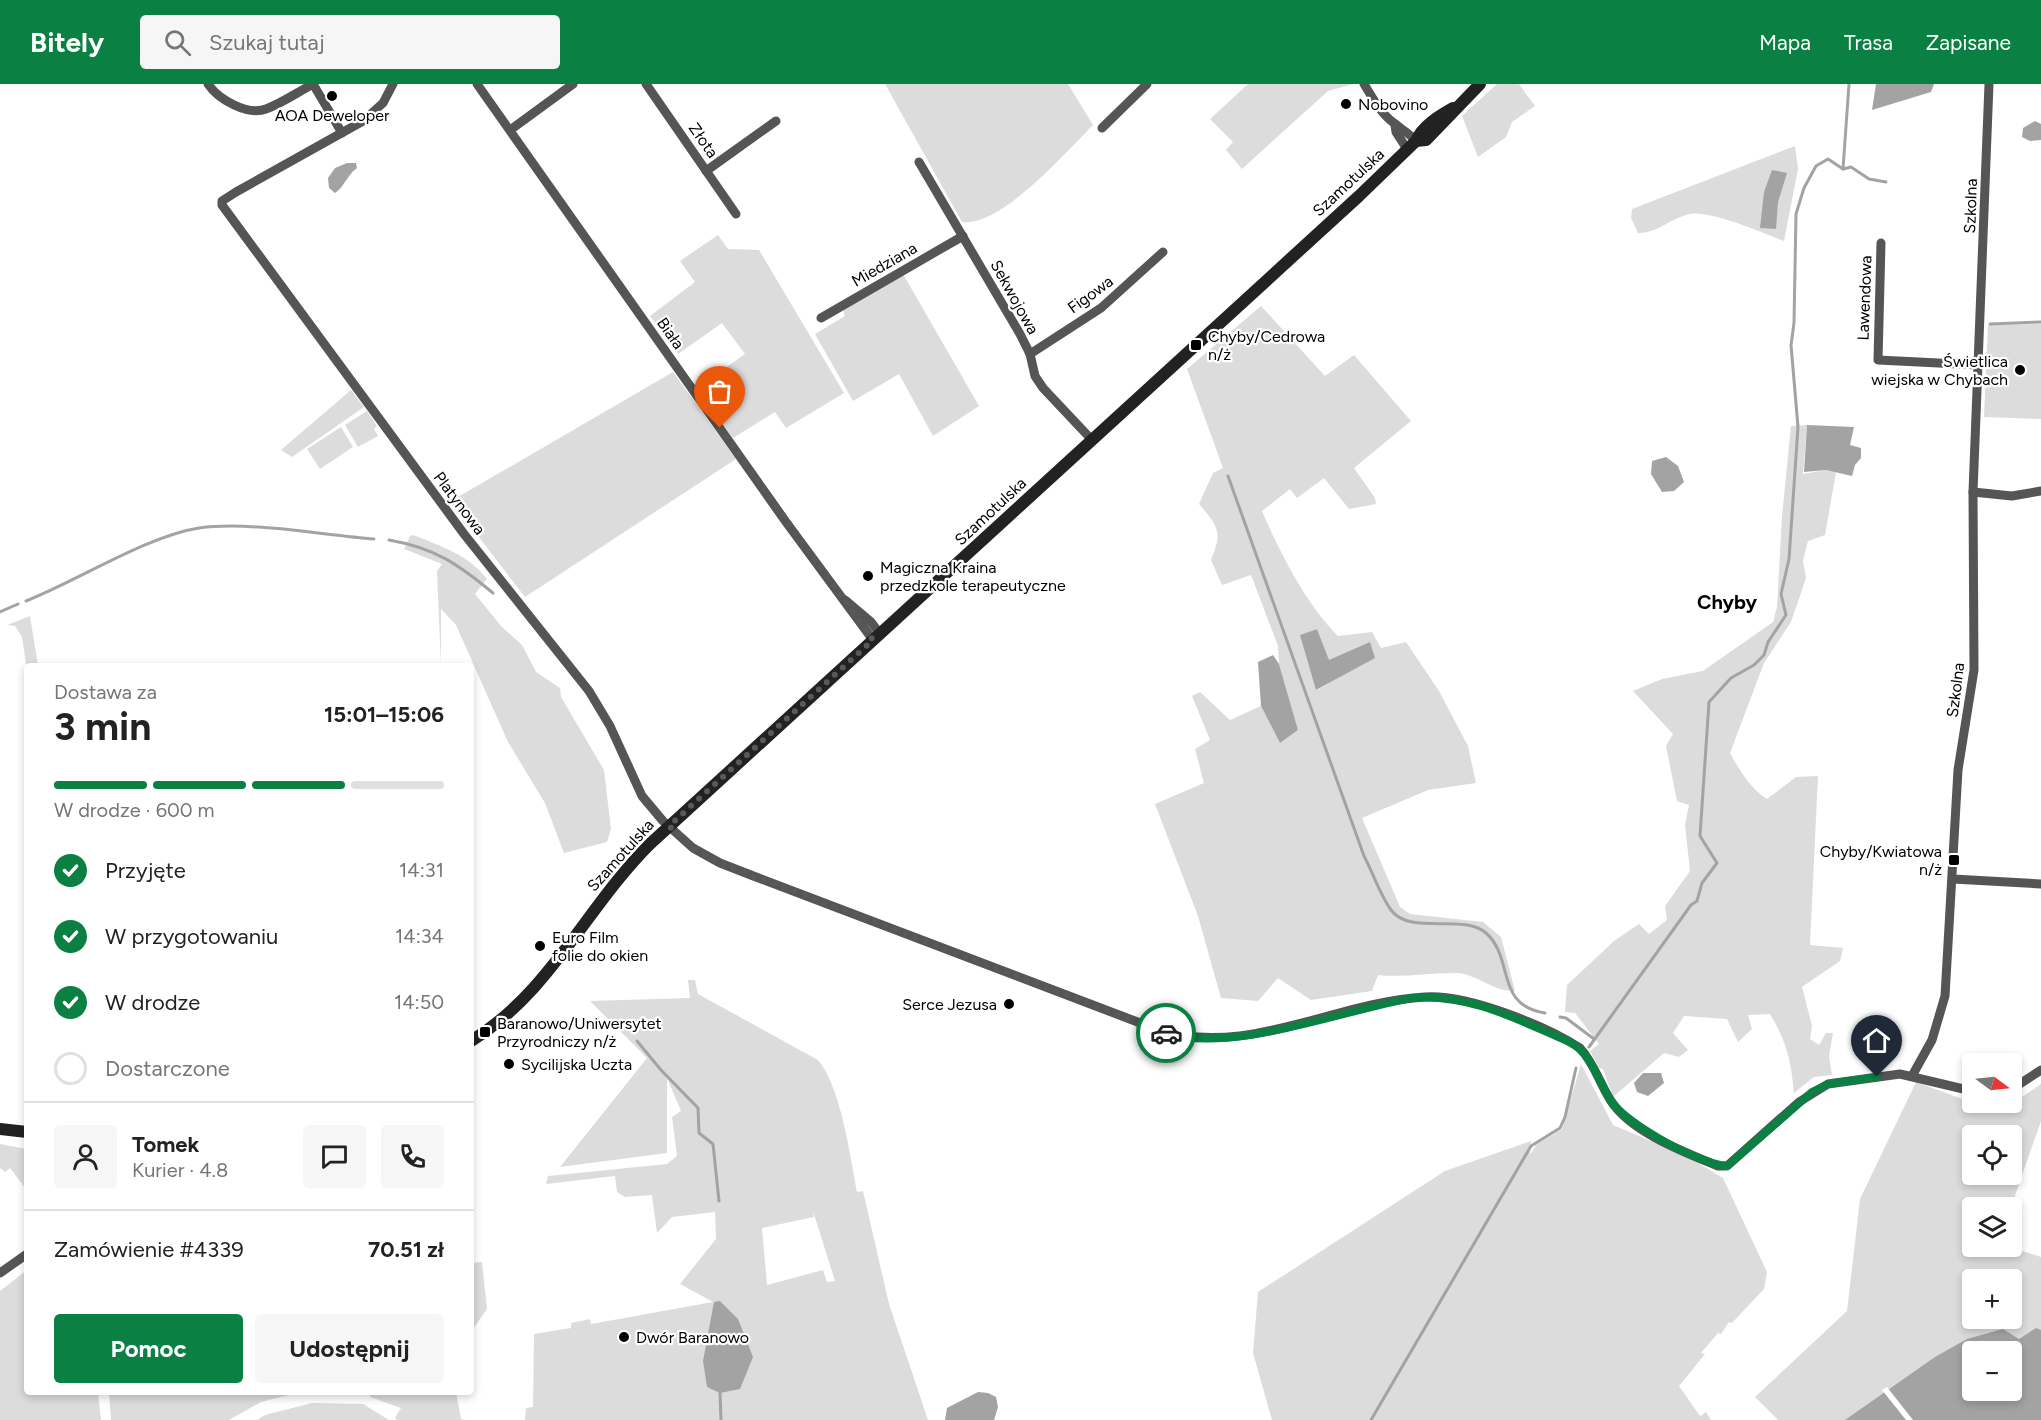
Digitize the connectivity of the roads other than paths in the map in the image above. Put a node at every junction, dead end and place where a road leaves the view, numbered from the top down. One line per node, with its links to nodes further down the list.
1 (208, 84): 2 (street)
2 (313, 84): 14 (street)
3 (393, 84): 14 (street)
4 (477, 84): 13 (street, Biała)
5 (573, 84): 13 (street)
6 (646, 84): 17 (street, Złota)
7 (1148, 84): 12 (street)
8 (1364, 84): 15 (street)
9 (1480, 84): 15 (street, Szamotulska)
10 (1989, 84): 24 (street, Szkolna)
11 (776, 121): 17 (street)
12 (1102, 128)
13 (510, 130): 28 (street, Biała)
14 (342, 133): 29 (street, Platynowa)
15 (1412, 145): 25 (street, Szamotulska)
16 (919, 162): 19 (street, Sekwojowa)
17 (706, 171): 18 (street, Złota)
18 (736, 214)
19 (963, 236): 22 (street, Miedziana); 23 (street, Sekwojowa)
20 (1881, 243): 24 (street, Lawendowa)
21 (1163, 252): 23 (street, Figowa)
22 (820, 318)
23 (1030, 354): 25 (street, Sekwojowa)
24 (1979, 365): 27 (street, Szkolna)
25 (1092, 440): 28 (street, Szamotulska)
26 (2041, 491): 27 (street)
27 (1973, 492): 30 (street, Szkolna)
28 (877, 637): 29 (street, Szamotulska)
29 (669, 826): 32 (street, Szamotulska); 34 (street, Platynowa)
30 (1953, 879): 31 (street); 34 (street, Szkolna)
31 (2041, 884)
32 (474, 1039)
33 (2041, 1070): 35 (street)
34 (1912, 1076): 36 (street)
35 (2022, 1082)
36 (1962, 1088)
37 (0, 1129): 38 (street)
38 (21, 1132)
39 (24, 1256): 40 (street)
40 (0, 1273)

